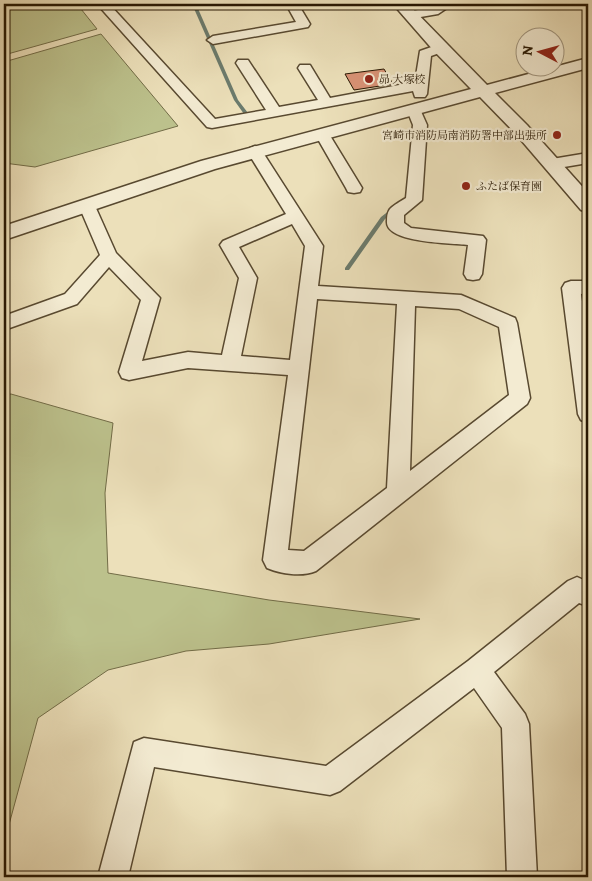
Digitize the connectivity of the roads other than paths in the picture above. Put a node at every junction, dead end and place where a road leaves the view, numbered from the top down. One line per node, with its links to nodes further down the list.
1 (103, 4): 13 (street)
2 (292, 4): 5 (street)
3 (447, 4): 4 (street)
4 (404, 9): 6 (street)
5 (213, 40)
6 (440, 48): 10 (street); 11 (street)
7 (243, 63): 13 (street)
8 (588, 63): 10 (street)
9 (305, 68): 12 (street)
10 (483, 93): 11 (street); 17 (street)
11 (418, 97): 12 (street); 14 (street); 24 (street)
12 (326, 102): 13 (street)
13 (274, 111)
14 (322, 134): 15 (street); 18 (street)
15 (256, 151): 20 (street); 21 (street)
16 (588, 158): 17 (street)
17 (552, 164): 19 (street)
18 (354, 188)
19 (588, 205)
20 (87, 206): 22 (street); 23 (street)
21 (296, 216): 26 (street); 29 (street)
22 (4, 234)
23 (109, 256): 28 (street); 29 (street)
24 (473, 274)
25 (588, 287): 31 (street)
26 (308, 292): 27 (street); 30 (street)
27 (406, 298): 32 (street); 32 (street)
28 (4, 323)
29 (230, 363): 30 (street)
30 (299, 368): 32 (street)
31 (588, 414)
32 (398, 493)
33 (588, 594): 34 (street)
34 (477, 670): 35 (street); 36 (street)
35 (113, 877)
36 (522, 877)

